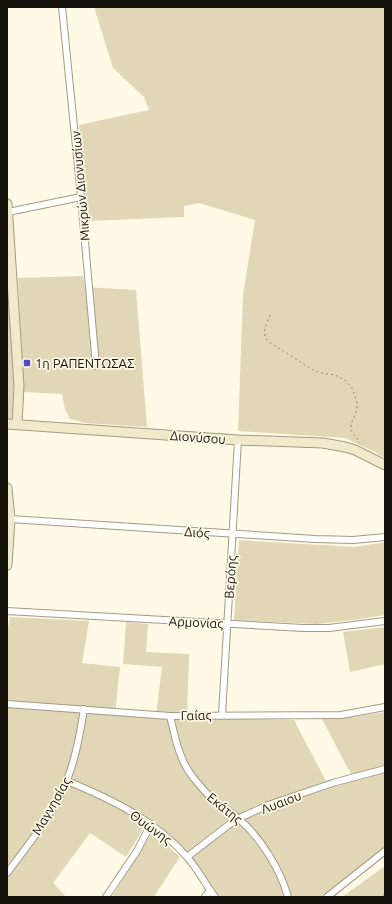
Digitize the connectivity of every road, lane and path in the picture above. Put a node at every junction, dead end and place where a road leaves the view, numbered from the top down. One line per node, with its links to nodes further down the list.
1 (62, 7): 2 (street, Μικρών Διονυσίων)
2 (81, 197): 3 (street); 5 (street, Μικρών Διονυσίων)
3 (7, 208): 7 (main road)
4 (270, 315): 9 (path)
5 (96, 366)
6 (7, 424): 7 (main road, Διονύσου)
7 (17, 424): 8 (main road, Διονύσου)
8 (238, 440): 10 (main road, Διονύσου); 13 (street, Βερόης)
9 (362, 445)
10 (385, 464)
11 (7, 488): 12 (main road)
12 (10, 520): 13 (street, Διός); 15 (main road)
13 (233, 534): 14 (street, Διός); 18 (street, Βερόης)
14 (385, 536)
15 (7, 564)
16 (7, 611): 18 (street, Αρμονίας)
17 (385, 621): 18 (street, Αρμονίας)
18 (227, 624): 22 (street, Βερόης)
19 (7, 704): 21 (street, Γαίας)
20 (385, 707): 22 (street, Γαίας)
21 (84, 709): 23 (street, Γαίας); 25 (street, Μαγνησίας)
22 (222, 715): 23 (street, Γαίας)
23 (170, 716): 26 (street, Εκάτης)
24 (385, 769): 26 (street, Λυαιου)
25 (67, 781): 27 (street, Θυώνης); 30 (street, Μαγνησίας)
26 (239, 818): 29 (street, Λυαιου); 36 (street, Εκάτης)
27 (151, 824): 29 (street, Θυώνης); 33 (street)
28 (385, 851): 37 (street)
29 (187, 857): 31 (street, Θυώνης)
30 (7, 873)
31 (210, 890): 34 (street); 35 (street, Θυώνης)
32 (385, 894): 38 (path)
33 (106, 897)
34 (205, 897)
35 (215, 897)
36 (288, 897)
37 (327, 897)
38 (378, 897)

